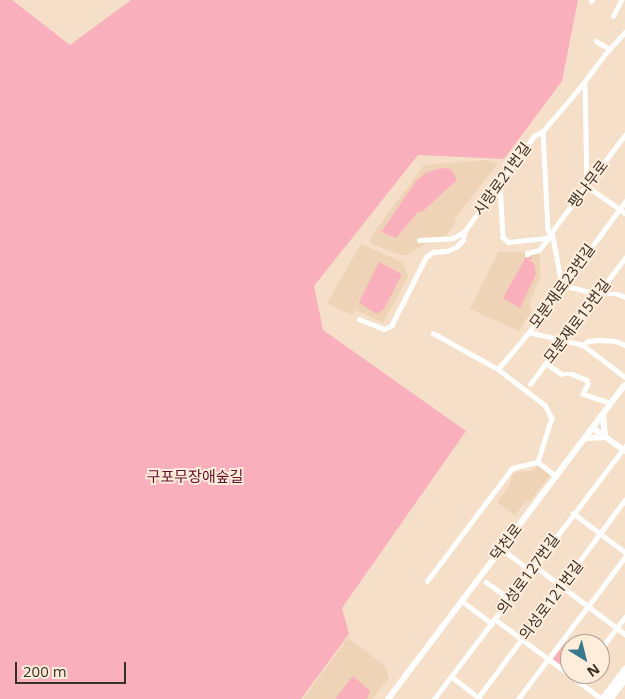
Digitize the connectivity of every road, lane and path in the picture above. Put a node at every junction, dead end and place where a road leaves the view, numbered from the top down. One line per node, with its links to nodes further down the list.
1 (621, 0): 2 (street)
2 (612, 16)
3 (625, 32): 5 (street, 시랑로21번길)
4 (596, 40): 5 (street)
5 (610, 49): 6 (street, 시랑로21번길)
6 (585, 81): 7 (street, 시랑로21번길); 10 (street)
7 (542, 131): 9 (street, 시랑로21번길); 15 (street)
8 (625, 135): 10 (street, 팽나무로)
9 (500, 182): 14 (street, 시랑로21번길); 15 (street, 팽나무로)
10 (587, 186): 12 (street); 15 (street, 팽나무로)
11 (625, 202): 12 (street, 모분재로23번길)
12 (619, 209): 13 (street); 19 (street, 모분재로23번길)
13 (625, 213)
14 (464, 232): 16 (street); 22 (street, 시랑로21번길)
15 (552, 232): 17 (street, 팽나무로); 19 (street)
16 (420, 240)
17 (527, 255)
18 (625, 258): 20 (street, 모분재로15번길)
19 (562, 285): 20 (street); 23 (street, 모분재로23번길)
20 (598, 294): 21 (street); 25 (street, 모분재로15번길)
21 (625, 297)
22 (359, 318)
23 (528, 332): 25 (street); 29 (street, 모분재로23번길)
24 (433, 333): 29 (street)
25 (562, 340): 26 (street); 28 (street, 모분재로15번길)
26 (583, 345): 27 (street); 30 (street)
27 (625, 345)
28 (546, 363): 31 (street, 모분재로15번길); 33 (street)
29 (498, 369): 39 (street)
30 (625, 377)
31 (530, 384)
32 (625, 385): 33 (main road, 덕천로)
33 (611, 403): 34 (main road, 덕천로)
34 (603, 414): 35 (main road, 덕천로); 36 (main road)
35 (593, 428): 36 (main road); 37 (main road, 덕천로)
36 (605, 437): 37 (main road); 38 (main road)
37 (586, 438): 40 (main road, 덕천로)
38 (624, 449): 42 (street, 의성로127번길)
39 (538, 462): 40 (street); 49 (street)
40 (556, 476): 53 (main road, 덕천로)
41 (625, 500): 43 (street, 의성로121번길)
42 (573, 513): 43 (street); 47 (street, 의성로127번길)
43 (600, 533): 45 (street); 51 (street, 의성로121번길)
44 (506, 552): 48 (street)
45 (625, 552)
46 (625, 557): 54 (street)
47 (535, 566): 48 (street, 의성로127번길); 51 (street)
48 (531, 571): 52 (street, 의성로127번길)
49 (427, 581)
50 (486, 582): 52 (street)
51 (561, 586): 54 (street); 60 (street, 의성로121번길)
52 (510, 600): 56 (street, 의성로127번길)
53 (462, 601): 56 (street); 68 (main road, 덕천로)
54 (589, 606): 57 (street); 61 (street)
55 (625, 617): 57 (street)
56 (493, 621): 60 (street); 64 (street, 의성로127번길)
57 (617, 628): 58 (street); 59 (street)
58 (625, 634)
59 (610, 637)
60 (521, 639): 61 (street); 67 (street, 의성로121번길)
61 (548, 659): 62 (street); 70 (street)
62 (560, 668)
63 (625, 669): 71 (main road)
64 (451, 676): 67 (street); 69 (street, 의성로127번길)
65 (625, 678): 72 (main road)
66 (582, 684): 71 (street)
67 (478, 698)
68 (388, 699)
69 (434, 699)
70 (518, 699)
71 (602, 699)
72 (609, 699)

